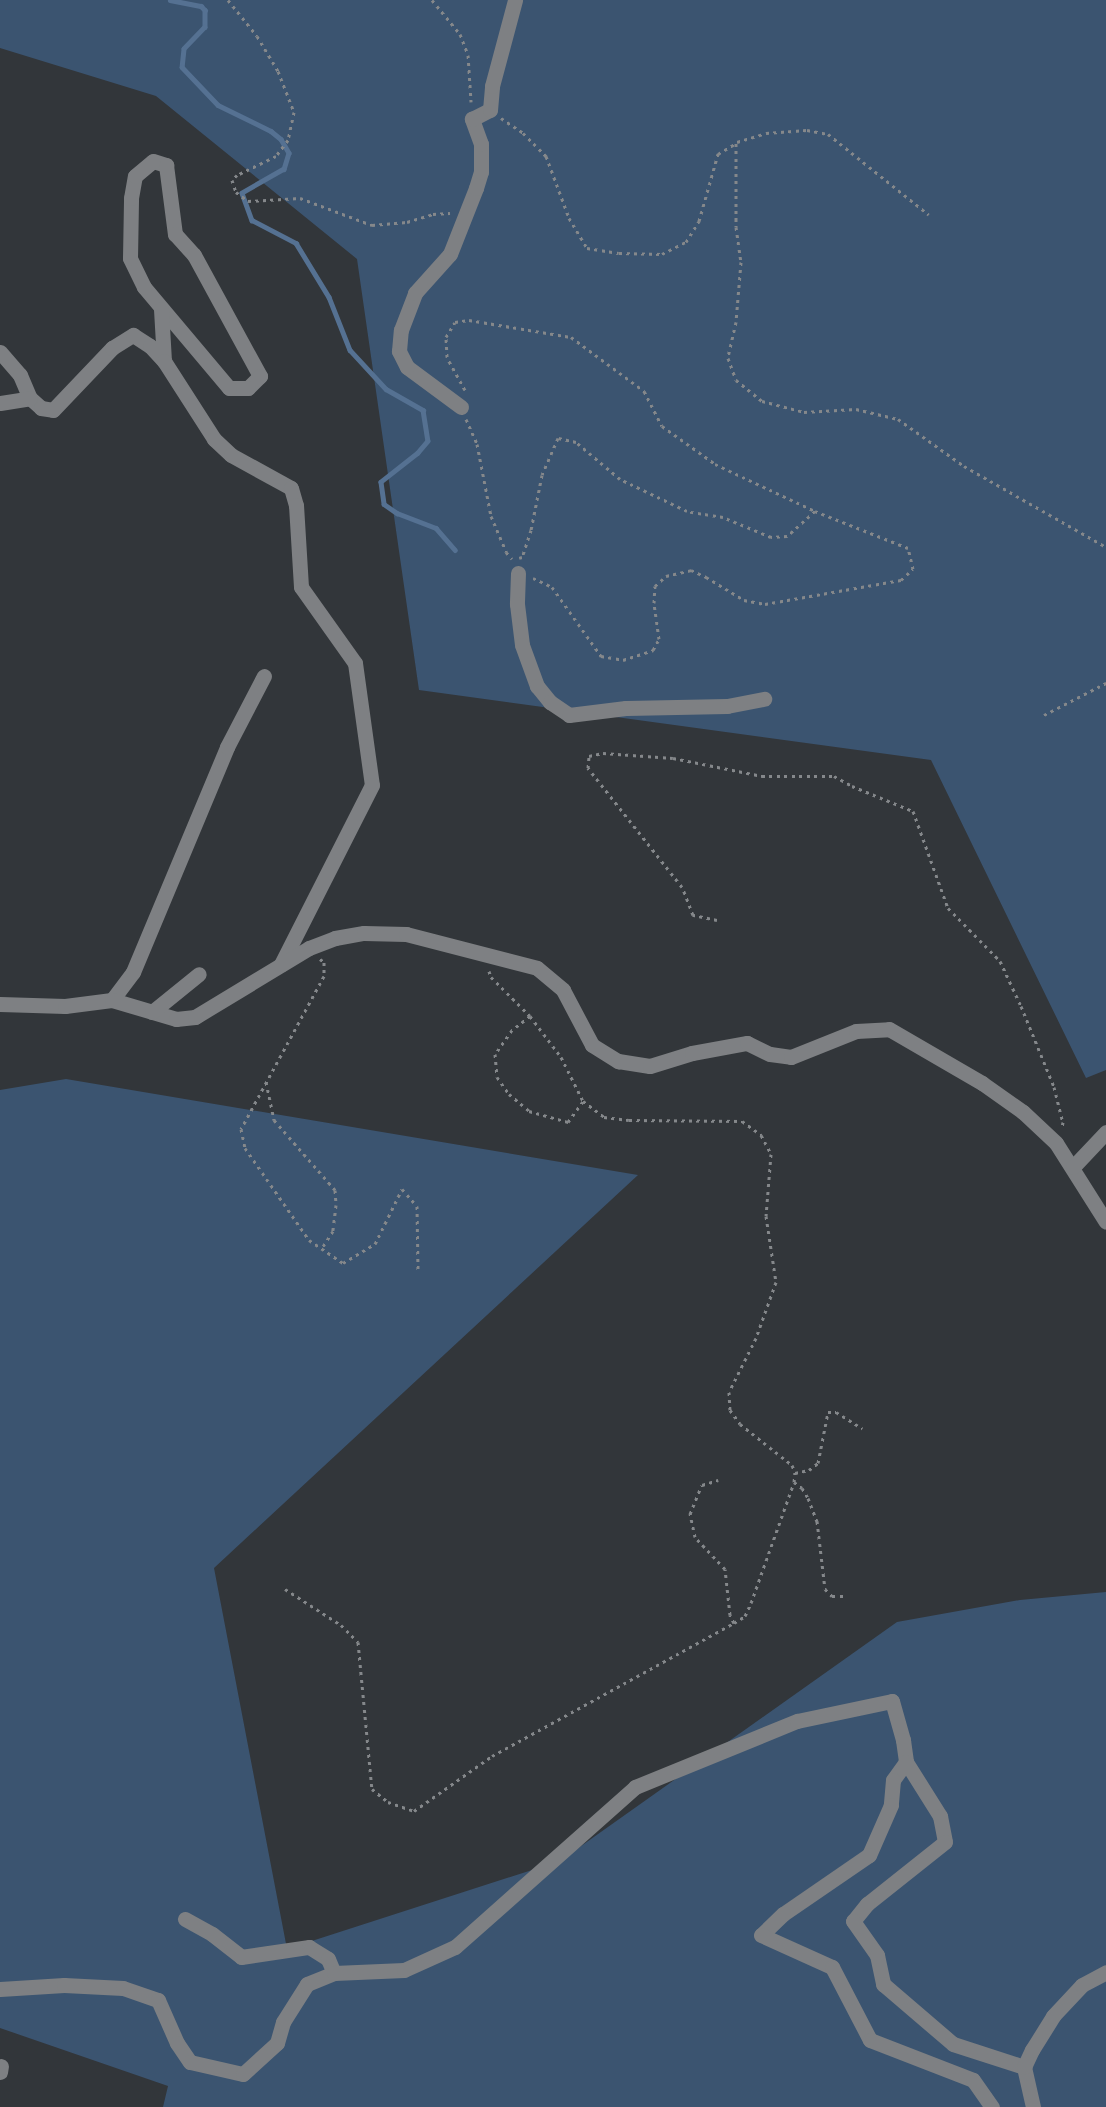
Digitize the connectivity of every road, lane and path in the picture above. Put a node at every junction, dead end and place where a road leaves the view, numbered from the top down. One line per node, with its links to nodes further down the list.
1 (228, 0): 7 (path)
2 (432, 0): 5 (path)
3 (515, 0): 4 (street)
4 (490, 110): 5 (street); 6 (path)
5 (472, 119): 7 (street)
6 (736, 143): 8 (path); 16 (path)
7 (465, 213): 14 (street)
8 (929, 215)
9 (161, 309): 9 (street); 11 (street)
10 (0, 352): 12 (street)
11 (164, 361): 12 (street); 25 (street)
12 (30, 398): 13 (street)
13 (0, 403)
14 (461, 407): 15 (path); 17 (path)
15 (815, 511): 17 (path); 17 (path)
16 (1106, 547)
17 (516, 567): 20 (street)
18 (264, 676): 27 (street)
19 (1106, 683): 21 (path)
20 (765, 699)
21 (1044, 715)
22 (717, 920): 34 (path)
23 (309, 948): 24 (street); 25 (street); 31 (path)
24 (482, 952): 30 (path); 34 (street)
25 (280, 966): 29 (street)
26 (199, 974): 29 (street)
27 (112, 1000): 28 (street); 29 (street)
28 (0, 1004)
29 (152, 1012)
30 (530, 1016): 32 (path); 32 (path)
31 (266, 1082): 37 (path); 37 (path)
32 (583, 1101): 40 (path)
33 (1106, 1132): 35 (street)
34 (1056, 1143): 35 (street)
35 (1073, 1167): 36 (street)
36 (1106, 1222)
37 (322, 1248): 38 (path)
38 (418, 1270)
39 (862, 1428): 40 (path)
40 (795, 1473): 42 (path)
41 (718, 1480): 45 (path)
42 (794, 1482): 44 (path); 45 (path)
43 (285, 1589): 45 (path)
44 (846, 1596)
45 (734, 1623)
46 (906, 1762): 49 (street); 52 (street); 54 (street)
47 (185, 1919): 49 (street)
48 (1106, 1972): 52 (street)
49 (334, 1973): 50 (street)
50 (0, 1989)
51 (1, 2066): 53 (street)
52 (1024, 2067): 55 (street)
53 (0, 2072)
54 (992, 2107)
55 (1033, 2107)

